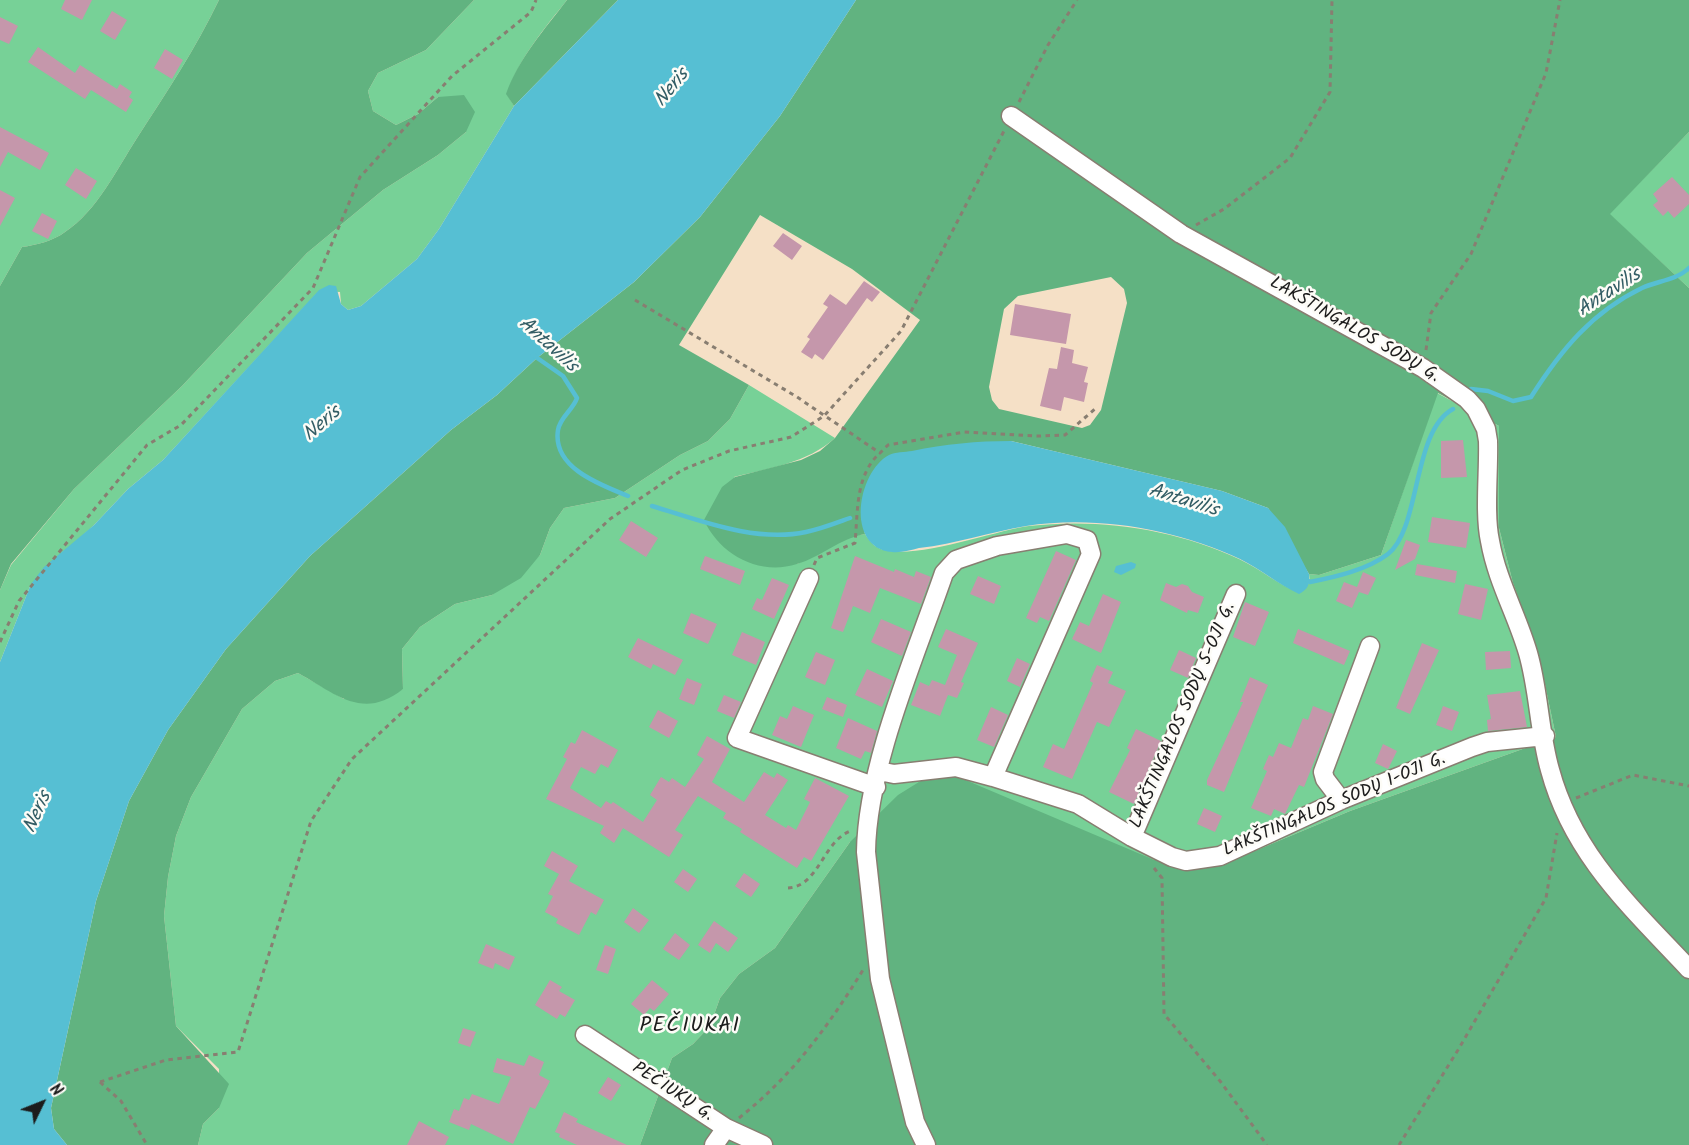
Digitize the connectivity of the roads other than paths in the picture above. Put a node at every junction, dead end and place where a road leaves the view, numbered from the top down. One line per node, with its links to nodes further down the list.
1 (1011, 116): 5 (street, LAKŠTINGALOS SODŲ G.)
2 (809, 578): 7 (street, LAKŠTINGALOS SODŲ 1-OJI G.)
3 (1236, 594): 9 (street, LAKŠTINGALOS SODŲ 5-OJI G.)
4 (1370, 646): 8 (street)
5 (1545, 736): 8 (street, LAKŠTINGALOS SODŲ 1-OJI G.); 10 (street, LAKŠTINGALOS SODŲ G.)
6 (993, 777): 7 (street, LAKŠTINGALOS SODŲ 1-OJI G.); 7 (street); 9 (street, LAKŠTINGALOS SODŲ 1-OJI G.)
7 (877, 779): 15 (street)
8 (1341, 800): 9 (street, LAKŠTINGALOS SODŲ 1-OJI G.)
9 (1132, 837)
10 (1689, 969)
11 (585, 1035): 12 (street, PEČIUKŲ G.)
12 (726, 1128): 13 (street); 14 (street, PEČIUKŲ G.)
13 (714, 1145)
14 (763, 1145)
15 (926, 1145)

